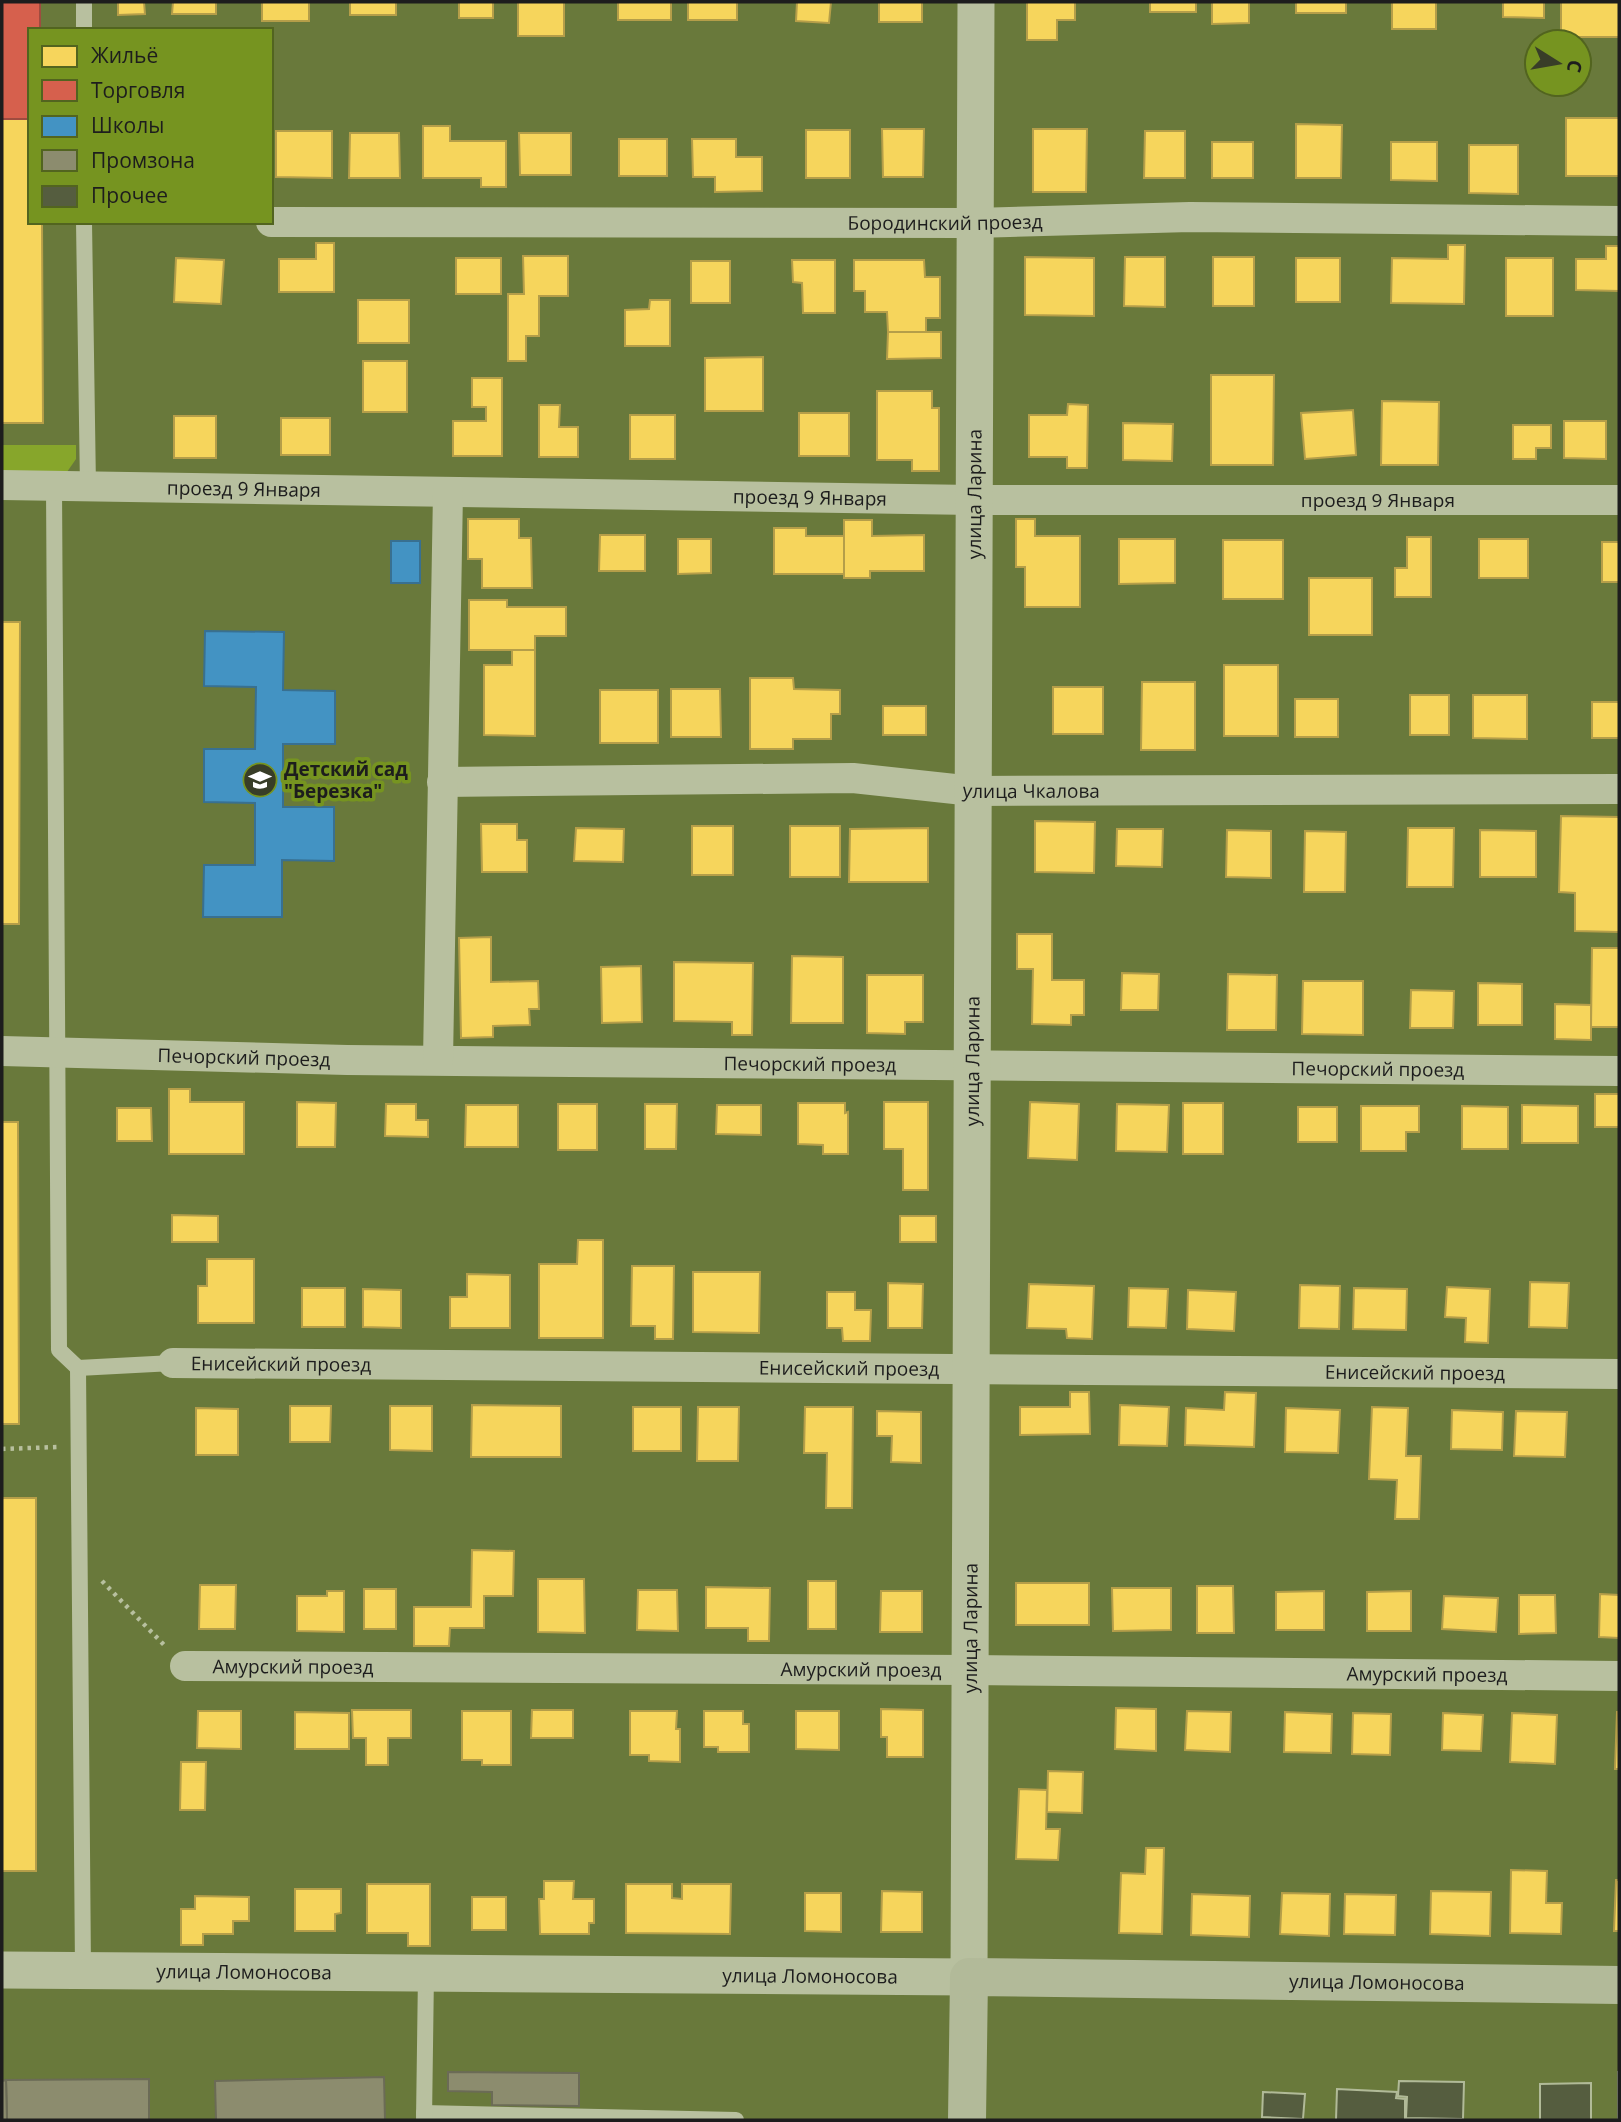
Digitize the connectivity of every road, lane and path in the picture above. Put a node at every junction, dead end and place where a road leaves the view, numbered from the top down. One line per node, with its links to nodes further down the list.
1 (84, 2): 3 (lane)
2 (976, 2): 6 (street, улица Ларина)
3 (84, 28)
4 (1619, 221): 6 (street, Бородинский проезд)
5 (273, 222): 6 (street, Бородинский проезд)
6 (975, 223): 12 (street, улица Ларина)
7 (84, 224): 10 (lane)
8 (2, 485): 9 (street, проезд 9 Января)
9 (54, 486): 10 (street, проезд 9 Января); 20 (lane)
10 (88, 487): 11 (street, проезд 9 Января)
11 (447, 492): 12 (street, проезд 9 Января); 16 (street)
12 (974, 500): 13 (street, проезд 9 Января); 18 (street, улица Ларина)
13 (1619, 500)
14 (283, 775): 15 (path)
15 (350, 775)
16 (442, 782): 18 (street, улица Чкалова); 21 (street)
17 (1619, 789): 18 (street, улица Чкалова)
18 (973, 791): 22 (street, улица Ларина)
19 (2, 1051): 20 (street, Печорский проезд)
20 (57, 1053): 21 (street, Печорский проезд); 25 (lane)
21 (438, 1060): 22 (street, Печорский проезд)
22 (972, 1065): 23 (street, Печорский проезд); 26 (street, улица Ларина)
23 (1619, 1071)
24 (173, 1363): 25 (lane, Енисейский проезд); 26 (street, Енисейский проезд)
25 (78, 1368): 28 (lane)
26 (971, 1370): 27 (street, Енисейский проезд); 32 (street, улица Ларина)
27 (1619, 1374)
28 (79, 1447): 29 (path); 30 (lane)
29 (2, 1449)
30 (80, 1558): 31 (path); 35 (lane)
31 (185, 1666): 32 (street, Амурский проезд)
32 (970, 1670): 33 (street, Амурский проезд); 37 (street, улица Ларина)
33 (1619, 1676)
34 (2, 1970): 35 (street, улица Ломоносова)
35 (83, 1970): 36 (street, улица Ломоносова)
36 (426, 1973): 37 (street, улица Ломоносова); 39 (lane)
37 (969, 1978): 38 (main road, улица Ломоносова); 41 (main road, улица Ларина)
38 (1619, 1985)
39 (424, 2117): 40 (lane)
40 (736, 2120)
41 (967, 2120)

